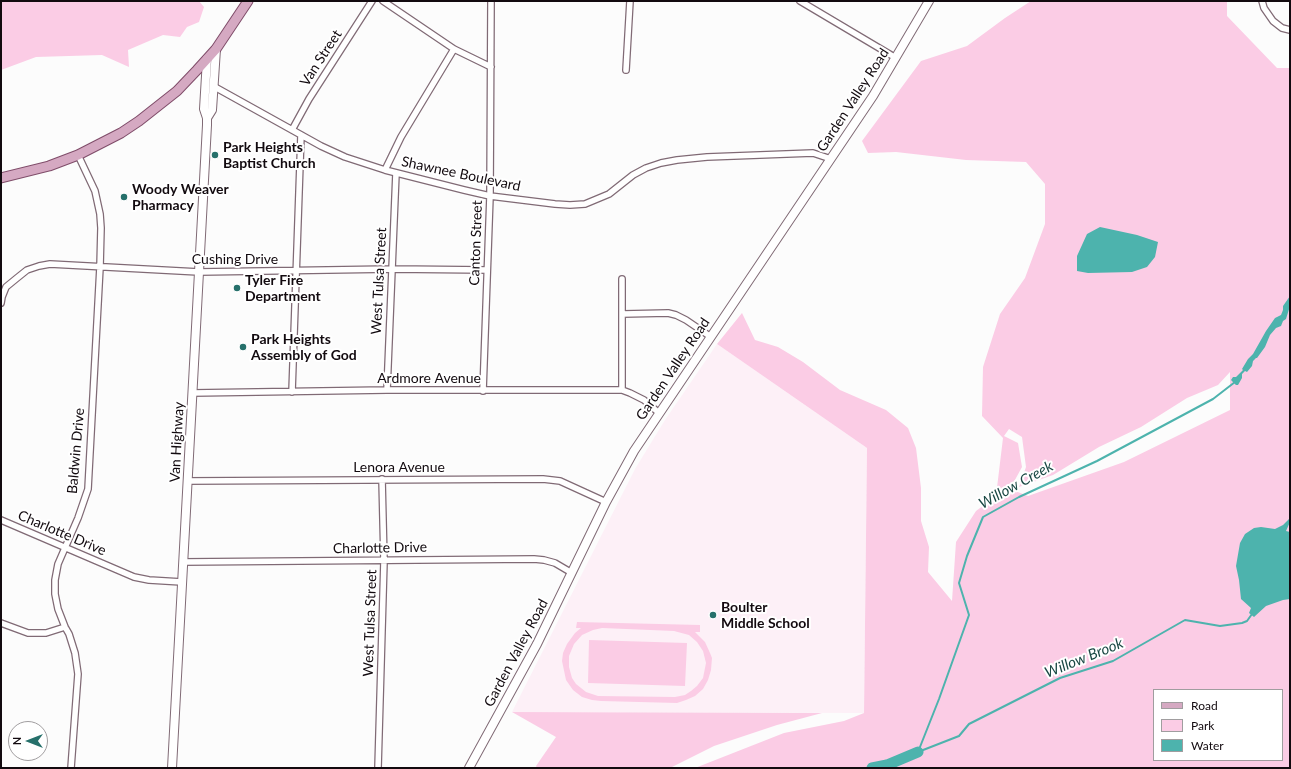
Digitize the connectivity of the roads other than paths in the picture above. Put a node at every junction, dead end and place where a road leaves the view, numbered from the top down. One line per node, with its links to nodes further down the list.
1 (248, 1): 10 (main road)
2 (372, 1): 18 (street, Van Street)
3 (383, 1): 11 (street)
4 (491, 1): 14 (street, Canton Street)
5 (630, 1): 15 (street)
6 (800, 1): 12 (street)
7 (929, 1): 12 (street, Garden Valley Road)
8 (1262, 1): 9 (street)
9 (1290, 30)
10 (216, 49): 13 (main road); 16 (street, Van Highway)
11 (454, 49): 14 (street); 22 (street)
12 (896, 58): 21 (street, Garden Valley Road)
13 (207, 60): 17 (street, Van Highway); 20 (main road)
14 (491, 67): 25 (street, Canton Street)
15 (626, 70)
16 (213, 86): 17 (street, Van Highway); 18 (street, Shawnee Boulevard)
17 (207, 118): 30 (street, Van Highway)
18 (292, 130): 19 (street, Shawnee Boulevard)
19 (301, 135): 22 (street, Shawnee Boulevard); 28 (street)
20 (78, 156): 24 (main road); 26 (street, Baldwin Drive)
21 (831, 158): 25 (street, Shawnee Boulevard); 34 (street, Garden Valley Road)
22 (385, 170): 23 (street, Shawnee Boulevard)
23 (396, 173): 25 (street, Shawnee Boulevard); 27 (street, West Tulsa Street)
24 (1, 178)
25 (490, 196): 29 (street, Canton Street)
26 (100, 267): 30 (street, Cushing Drive); 32 (street, Cushing Drive); 45 (street, Baldwin Drive)
27 (392, 269): 28 (street, Cushing Drive); 29 (street, Cushing Drive); 35 (street, West Tulsa Street)
28 (297, 270): 30 (street, Cushing Drive); 38 (street)
29 (487, 270): 36 (street, Canton Street)
30 (199, 272): 39 (street, Van Highway)
31 (622, 279): 33 (street)
32 (1, 303)
33 (623, 314): 34 (street); 37 (street)
34 (711, 337): 40 (street, Garden Valley Road)
35 (386, 390): 36 (street, Ardmore Avenue); 38 (street, Ardmore Avenue)
36 (482, 390): 37 (street, Ardmore Avenue)
37 (622, 390): 40 (street, Ardmore Avenue)
38 (292, 392): 39 (street, Ardmore Avenue)
39 (192, 393): 42 (street, Van Highway)
40 (659, 413): 43 (street, Garden Valley Road)
41 (382, 479): 42 (street, Lenora Avenue); 43 (street, Lenora Avenue); 46 (street, West Tulsa Street)
42 (187, 481): 47 (street, Van Highway)
43 (606, 502): 48 (street, Garden Valley Road)
44 (1, 520): 45 (street, Charlotte Drive)
45 (65, 548): 49 (street, Charlotte Drive); 51 (street, Baldwin Drive)
46 (384, 561): 47 (street, Charlotte Drive); 48 (street, Charlotte Drive); 54 (street, West Tulsa Street)
47 (183, 562): 49 (street, Van Highway)
48 (572, 573): 55 (street, Garden Valley Road)
49 (182, 582): 53 (street, Van Highway)
50 (1, 624): 51 (street)
51 (65, 627): 52 (street, Baldwin Drive)
52 (71, 768)
53 (172, 768)
54 (378, 768)
55 (469, 768)

